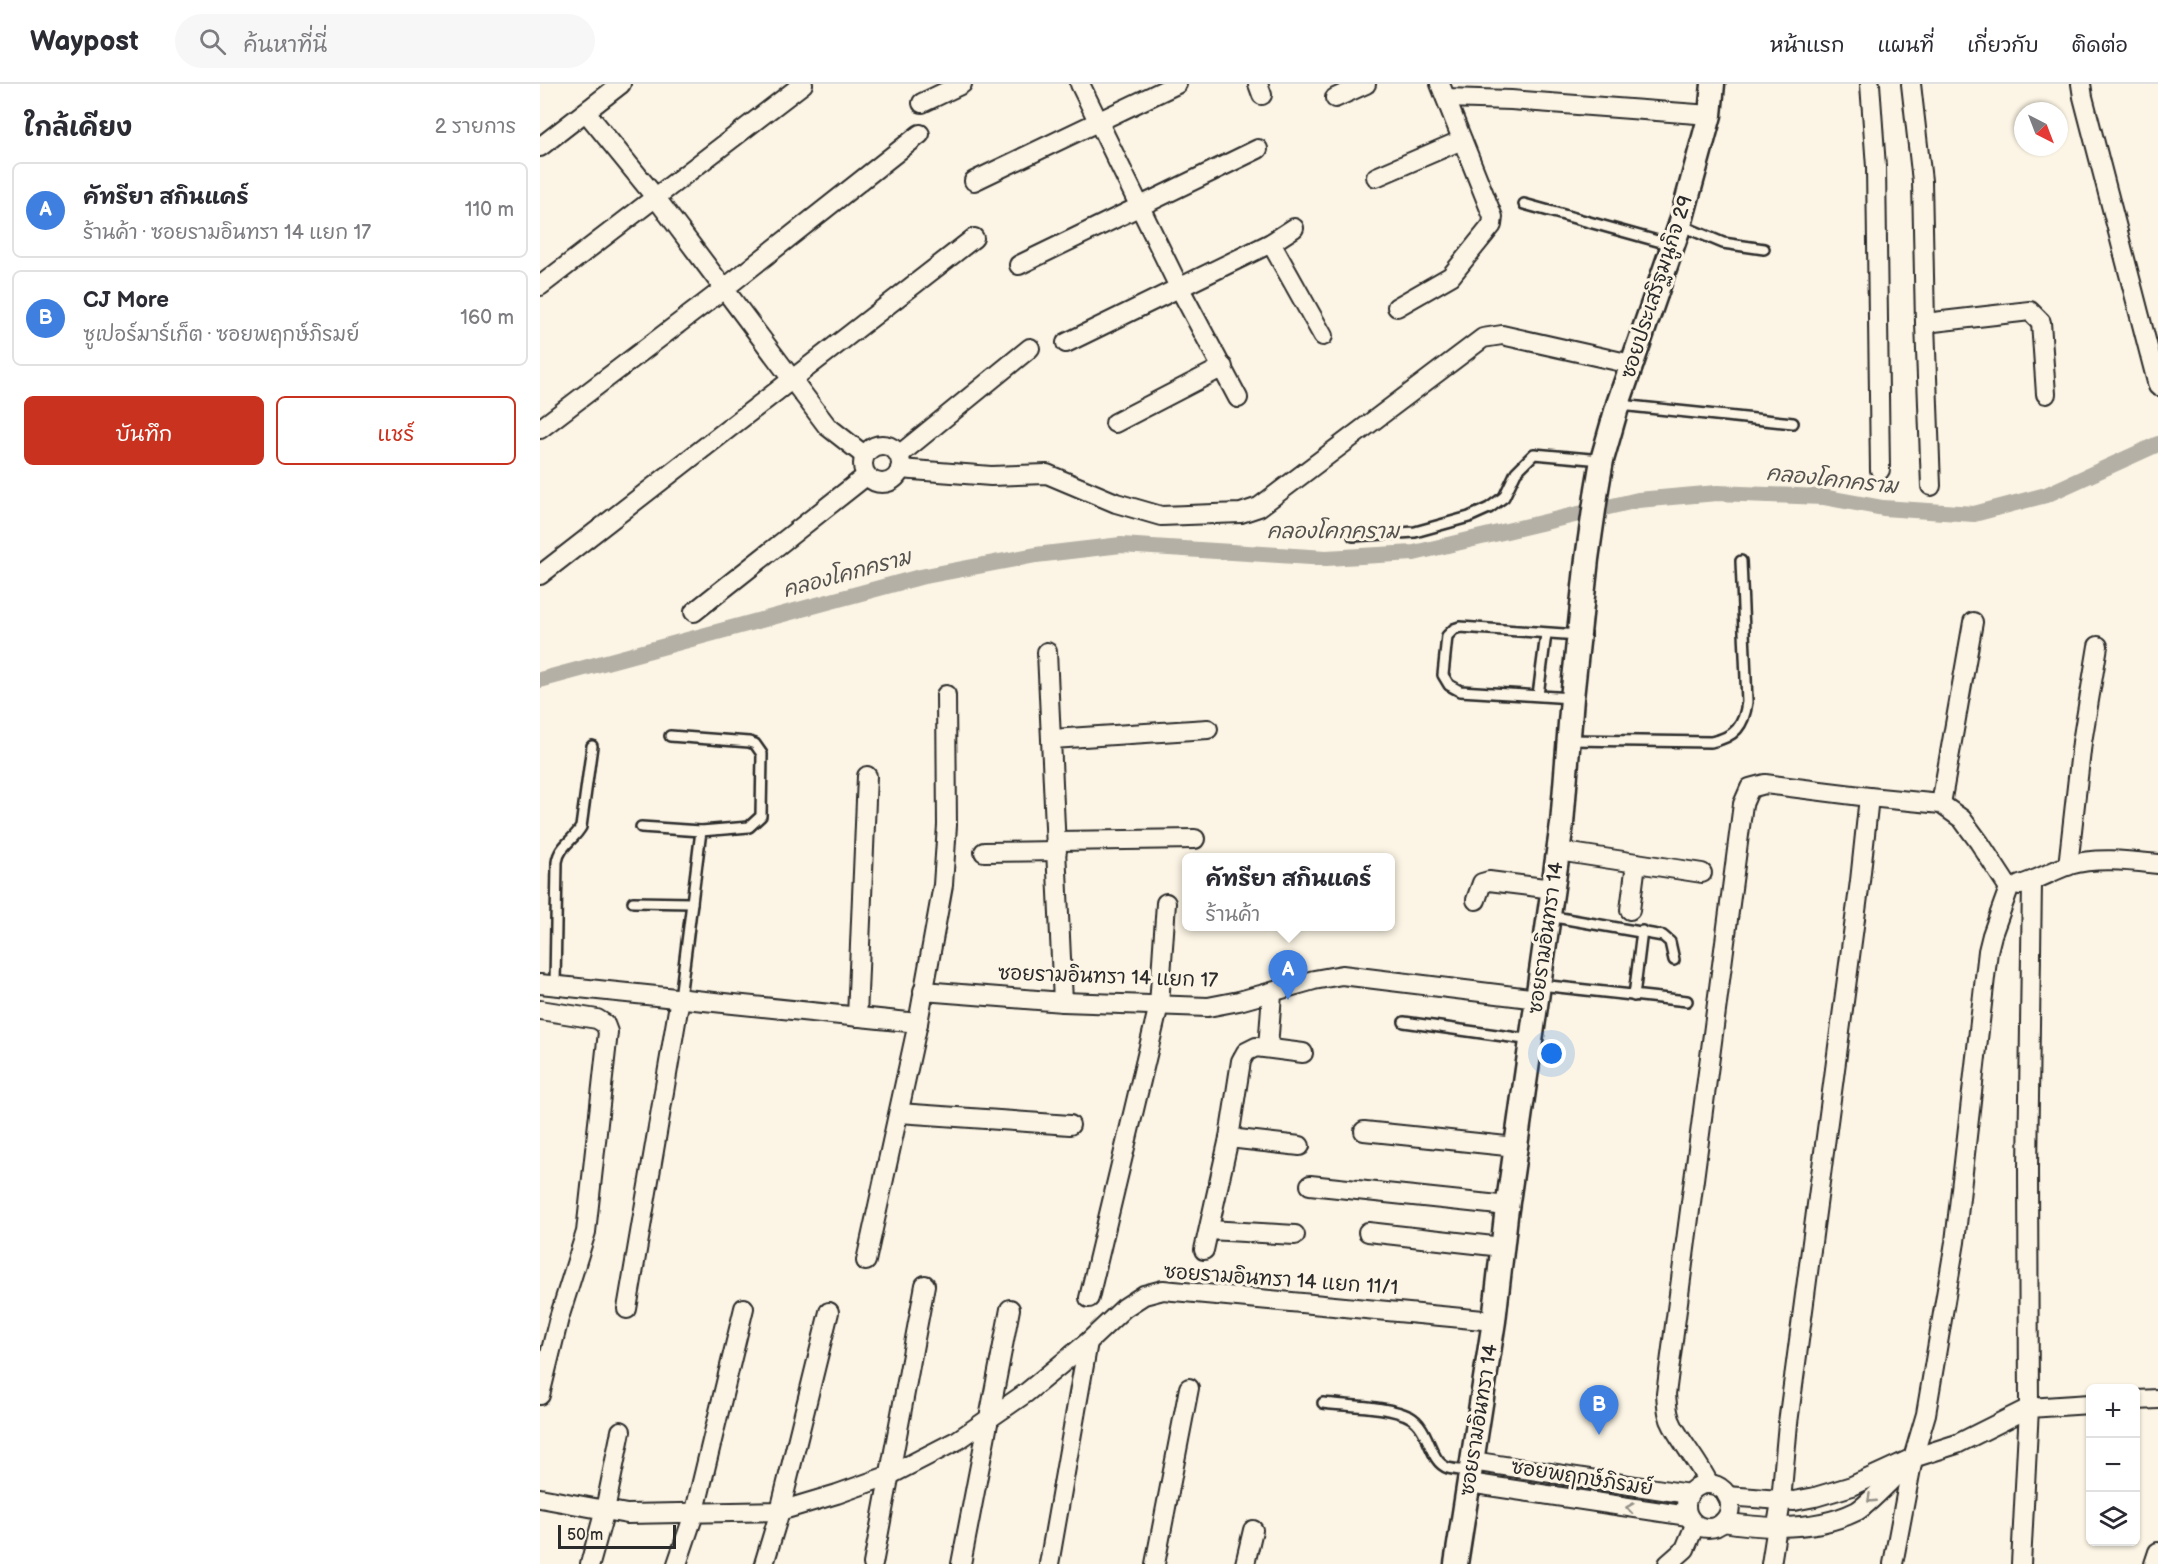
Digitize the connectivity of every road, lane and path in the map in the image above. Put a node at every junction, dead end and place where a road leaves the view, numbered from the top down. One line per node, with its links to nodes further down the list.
1 (621, 84): 14 (street)
2 (803, 84): 23 (street)
3 (962, 84): 13 (street)
4 (1080, 84): 16 (street)
5 (1177, 84): 16 (street)
6 (1366, 84): 12 (street)
7 (1713, 84): 15 (street, ซอยประเสริฐมนูกิจ 29)
8 (1870, 84): 53 (street)
9 (1911, 84): 36 (street)
10 (2081, 84): 43 (street)
11 (1443, 91): 15 (street); 18 (street)
12 (1335, 98)
13 (922, 103)
14 (586, 112): 19 (street); 23 (street)
15 (1710, 115): 27 (street, ซอยประเสริฐมนูกิจ 29)
16 (1098, 121): 22 (street); 25 (street)
17 (920, 134): 34 (street)
18 (1462, 140): 21 (street); 35 (street)
19 (540, 147)
20 (1258, 148): 25 (street)
21 (1376, 177)
22 (974, 181)
23 (656, 198): 32 (street); 34 (street)
24 (1524, 204): 27 (lane)
25 (1139, 206): 31 (street); 33 (street)
26 (1294, 228): 29 (street)
27 (1676, 235): 30 (lane); 40 (street, ซอยประเสริฐมนูกิจ 29)
28 (974, 238): 42 (street)
29 (1271, 243): 33 (street); 37 (street)
30 (1764, 249)
31 (1019, 264)
32 (540, 286)
33 (1179, 287): 38 (street); 41 (street)
34 (725, 288): 42 (street); 49 (street)
35 (1397, 307)
36 (1925, 323): 44 (street); 55 (street)
37 (1323, 336)
38 (1066, 343)
39 (1030, 348): 52 (street)
40 (1631, 364): 46 (street, ซอยประเสริฐมนูกิจ 29); 52 (street)
41 (1223, 367): 45 (street); 47 (street)
42 (792, 380): 50 (street); 59 (street)
43 (2158, 386)
44 (2046, 394)
45 (1238, 398)
46 (1618, 404): 48 (lane); 51 (street, ซอยประเสริฐมนูกิจ 29)
47 (1115, 423)
48 (1793, 423)
49 (540, 429)
50 (864, 454): 52 (street); 54 (street)
51 (1602, 460): 56 (street, ซอยประเสริฐมนูกิจ 29); 57 (lane)
52 (900, 462): 54 (street)
53 (1880, 470)
54 (866, 476): 60 (street)
55 (1931, 486)
56 (1597, 489): 63 (street, ซอยรามอินทรา 14)
57 (1353, 536)
58 (1741, 561): 72 (lane)
59 (540, 575)
60 (694, 612)
61 (1973, 622): 76 (street)
62 (1546, 634): 63 (lane); 67 (lane); 67 (lane)
63 (1579, 635): 68 (street, ซอยรามอินทรา 14)
64 (2098, 646): 85 (street)
65 (1047, 652): 71 (street)
66 (946, 695): 99 (street)
67 (1538, 695): 68 (lane)
68 (1572, 698): 72 (street, ซอยรามอินทรา 14)
69 (1208, 729): 71 (street)
70 (670, 736): 78 (lane)
71 (1052, 739): 80 (street)
72 (1569, 740): 81 (street, ซอยรามอินทรา 14)
73 (592, 746): 98 (lane)
74 (867, 776): 108 (street)
75 (1869, 797): 76 (street); 148 (street); 152 (street)
76 (1941, 804): 88 (street)
77 (641, 827): 78 (lane)
78 (701, 831): 92 (lane)
79 (1195, 839): 80 (street)
80 (1057, 846): 82 (street); 105 (street)
81 (1558, 851): 83 (street); 89 (street, ซอยรามอินทรา 14)
82 (984, 852)
83 (1636, 863): 86 (street); 94 (street)
84 (2158, 864): 85 (street)
85 (2068, 866): 87 (street)
86 (1701, 873)
87 (2032, 882): 88 (street); 142 (street)
88 (2009, 888): 145 (street)
89 (1553, 889): 90 (street); 95 (street, ซอยรามอินทรา 14)
90 (1476, 900)
91 (633, 902): 92 (lane)
92 (692, 903): 103 (lane)
93 (1166, 903): 106 (street)
94 (1630, 910)
95 (1549, 916): 96 (lane); 100 (street, ซอยรามอินทรา 14)
96 (1642, 931): 97 (lane); 102 (lane)
97 (1674, 960)
98 (547, 985): 103 (street)
99 (923, 991): 105 (street, ซอยรามอินทรา 14 แยก 17); 110 (street)
100 (1539, 992): 101 (street, ซอยรามอินทรา 14 แยก 17); 102 (lane); 111 (street, ซอยรามอินทรา 14)
101 (1272, 994): 106 (street, ซอยรามอินทรา 14 แยก 17); 112 (street)
102 (1634, 996): 104 (lane)
103 (680, 999): 108 (street); 132 (street)
104 (1686, 1001)
105 (1063, 1002): 106 (street, ซอยรามอินทรา 14 แยก 17)
106 (1160, 1005): 129 (street)
107 (540, 1010): 137 (street)
108 (857, 1017): 110 (street)
109 (1404, 1022): 111 (lane)
110 (918, 1023): 114 (street)
111 (1532, 1040): 119 (street, ซอยรามอินทรา 14)
112 (1268, 1048): 113 (street); 117 (street)
113 (1303, 1053)
114 (899, 1113): 115 (street); 127 (street)
115 (1070, 1125)
116 (1364, 1131): 119 (street)
117 (1229, 1138): 118 (street); 122 (street)
118 (1300, 1146)
119 (1516, 1147): 121 (street, ซอยรามอินทรา 14)
120 (1310, 1185): 121 (street)
121 (1508, 1206): 125 (street, ซอยรามอินทรา 14)
122 (1209, 1230): 124 (street); 126 (street)
123 (1368, 1233): 125 (street)
124 (1295, 1235)
125 (1502, 1247): 134 (street, ซอยรามอินทรา 14)
126 (1204, 1250)
127 (866, 1261)
128 (925, 1284): 147 (street)
129 (1089, 1299)
130 (744, 1308): 155 (street)
131 (1010, 1308): 143 (street)
132 (627, 1309)
133 (829, 1312): 153 (street)
134 (1494, 1321): 135 (street, ซอยรามอินทรา 14 แยก 11/1); 146 (street, ซอยรามอินทรา 14)
135 (1088, 1342): 143 (street, ซอยรามอินทรา 14 แยก 11/1); 166 (street)
136 (1189, 1388): 167 (street)
137 (540, 1395)
138 (2158, 1399): 139 (street)
139 (2140, 1400)
140 (1323, 1403): 146 (lane)
141 (2086, 1404): 142 (street, ซอยพฤกษ์ภิรมย์)
142 (2029, 1408): 145 (street, ซอยพฤกษ์ภิรมย์); 173 (street)
143 (988, 1421): 147 (street, ซอยรามอินทรา 14 แยก 11/1); 165 (street)
144 (621, 1431): 154 (street)
145 (1913, 1458): 152 (street, ซอยพฤกษ์ภิรมย์); 158 (street, ซอยพฤกษ์ภิรมย์, one-way to 158); 172 (street)
146 (1471, 1472): 149 (street, ซอยพฤกษ์ภิรมย์); 156 (street, ซอยพฤกษ์ภิรมย์, one-way to 146); 169 (street, ซอยรามอินทรา 14)
147 (890, 1475): 153 (street, ซอยรามอินทรา 14 แยก 11/1); 164 (street)
148 (1709, 1484): 149 (street); 150 (street, ซอยพฤกษ์ภิรมย์)
149 (1689, 1494): 156 (street)
150 (1727, 1496): 152 (street, ซอยพฤกษ์ภิรมย์); 157 (street)
151 (540, 1498): 154 (street, ซอยรามอินทรา 14 แยก 11/1)
152 (1781, 1501): 158 (street)
153 (791, 1507): 155 (street, ซอยรามอินทรา 14 แยก 11/1); 163 (street)
154 (604, 1510): 155 (street, ซอยรามอินทรา 14 แยก 11/1); 161 (street)
155 (694, 1511): 162 (street)
156 (1691, 1521): 157 (street, ซอยพฤกษ์ภิรมย์); 170 (street)
157 (1724, 1522): 158 (street, ซอยพฤกษ์ภิรมย์)
158 (1777, 1527): 171 (street)
159 (1253, 1530): 168 (street)
160 (2158, 1552): 174 (street)
161 (590, 1564)
162 (677, 1564)
163 (764, 1564)
164 (873, 1564)
165 (961, 1564)
166 (1049, 1564)
167 (1155, 1564)
168 (1245, 1564)
169 (1456, 1564)
170 (1668, 1564)
171 (1771, 1564)
172 (1893, 1564)
173 (2021, 1564)
174 (2154, 1564)

